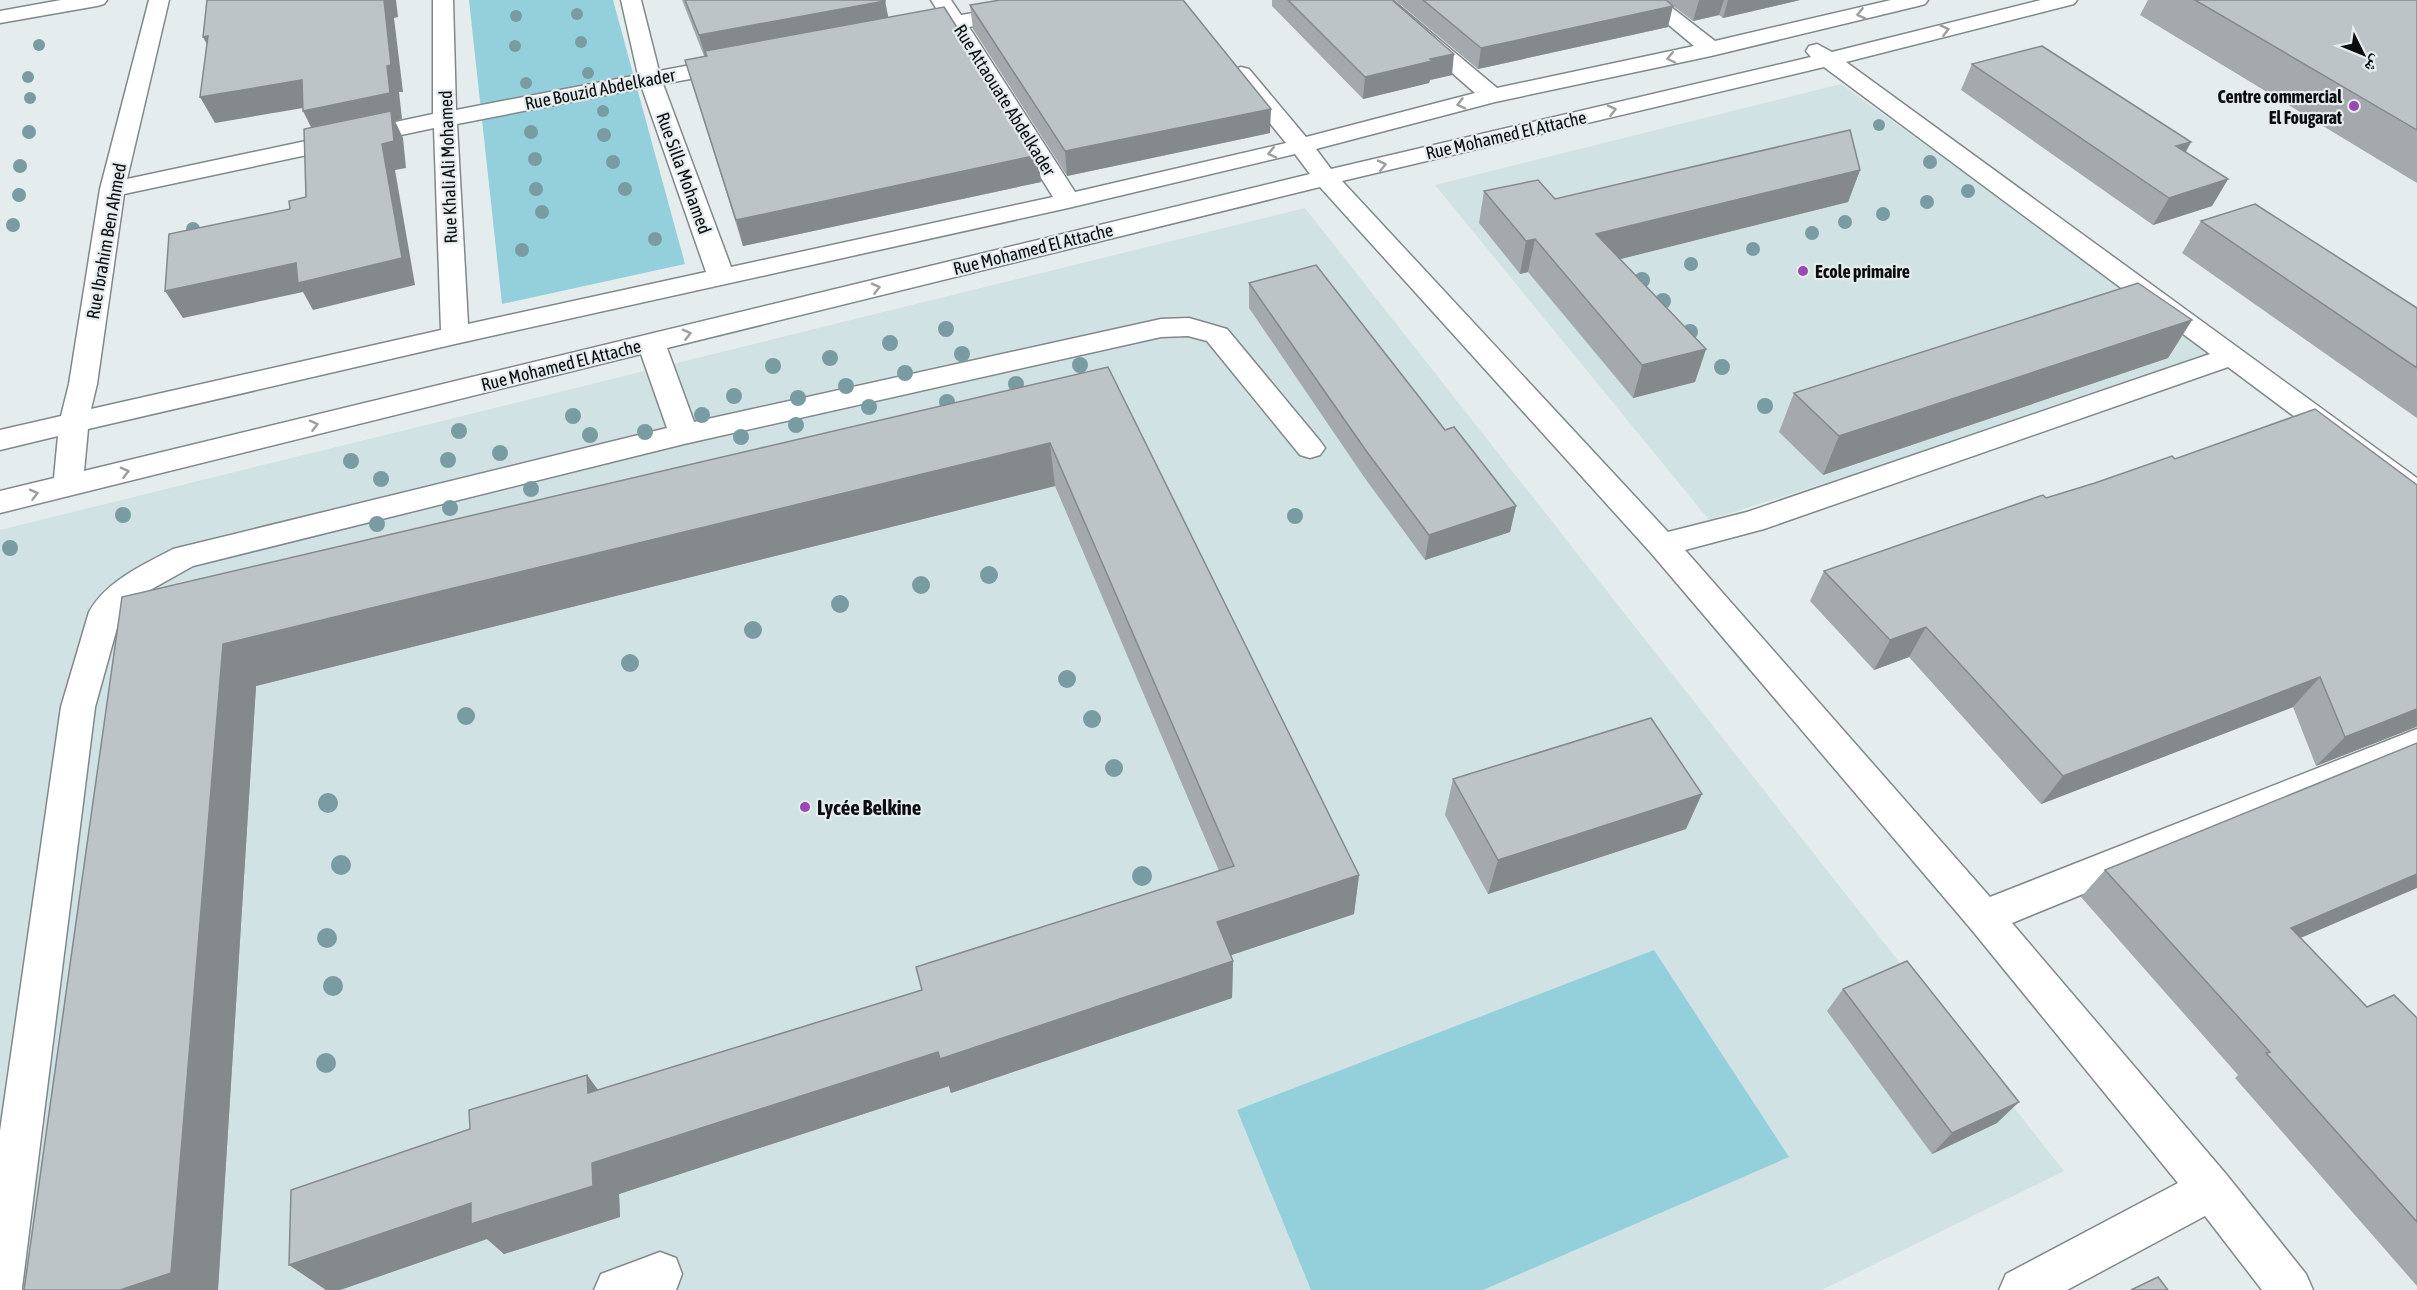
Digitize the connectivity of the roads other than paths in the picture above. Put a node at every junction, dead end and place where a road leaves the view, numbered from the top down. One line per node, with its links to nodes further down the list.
1 (4, 0): 14 (street)
2 (97, 0): 14 (street)
3 (159, 0): 27 (street, Rue Ibrahim Ben Ahmed)
4 (443, 0): 24 (street, Rue Khali Ali Mohamed)
5 (631, 0): 22 (street, Rue Silla Mohamed)
6 (941, 0): 15 (street, Rue Attaouate Abdelkader)
7 (1089, 0): 15 (street)
8 (1379, 0): 23 (street)
9 (1649, 0): 18 (street)
10 (1918, 0): 16 (street, Rue Mohamed El Attache, one-way to 16)
11 (1993, 0): 13 (street)
12 (2067, 0): 13 (street, Rue Mohamed El Attache)
13 (2018, 12): 21 (street, Rue Mohamed El Attache, one-way to 13)
14 (0, 17)
15 (957, 21): 17 (street); 28 (street, Rue Attaouate Abdelkader)
16 (1790, 31): 18 (street, Rue Mohamed El Attache); 21 (street)
17 (886, 35)
18 (1711, 50): 23 (street, Rue Mohamed El Attache, one-way to 23)
19 (1225, 55): 25 (street)
20 (756, 59): 22 (street, Rue Bouzid Abdelkader)
21 (1828, 59): 26 (street, Rue Mohamed El Attache, one-way to 21); 32 (street)
22 (650, 79): 24 (street, Rue Bouzid Abdelkader); 29 (street, Rue Silla Mohamed)
23 (1491, 96): 25 (street, Rue Mohamed El Attache, one-way to 25)
24 (445, 119): 27 (street, Rue Bouzid Abdelkader); 30 (street, Rue Khali Ali Mohamed)
25 (1301, 146): 26 (street); 28 (street, Rue Mohamed El Attache, one-way to 28)
26 (1324, 178): 31 (street, Rue Mohamed El Attache, one-way to 26); 40 (street)
27 (112, 189): 33 (street, Rue Ibrahim Ben Ahmed)
28 (1068, 201): 29 (street, Rue Mohamed El Attache)
29 (721, 276): 30 (street, Rue Mohamed El Attache)
30 (454, 334): 33 (street, Rue Mohamed El Attache)
31 (651, 343): 34 (street); 37 (street, Rue Mohamed El Attache, one-way to 31)
32 (2230, 357): 38 (street); 40 (street)
33 (74, 423): 35 (street, Rue Mohamed El Attache); 37 (street, Rue Ibrahim Ben Ahmed)
34 (684, 434): 36 (street); 45 (street)
35 (0, 440)
36 (1310, 448)
37 (68, 485): 39 (street, Rue Mohamed El Attache, one-way to 37)
38 (2417, 493)
39 (0, 502)
40 (1662, 545): 42 (street)
41 (2417, 743): 42 (street)
42 (1984, 917): 43 (street)
43 (2211, 1190): 47 (street); 48 (street)
44 (660, 1275): 46 (street)
45 (0, 1288)
46 (617, 1290)
47 (2022, 1290)
48 (2290, 1290)

